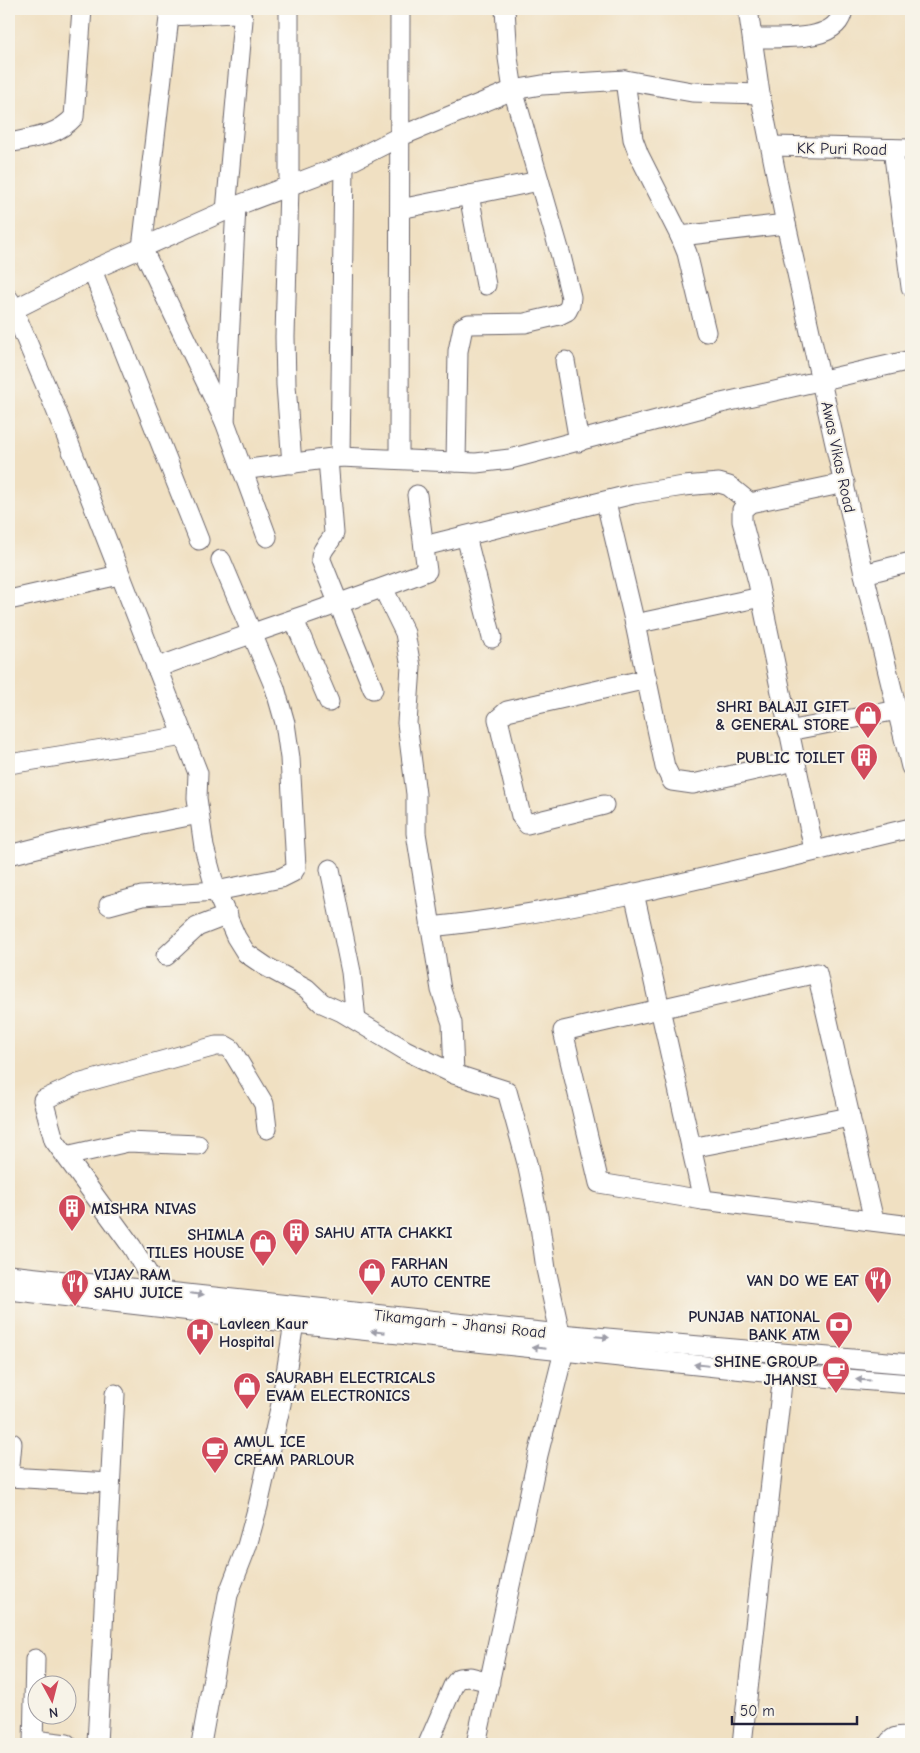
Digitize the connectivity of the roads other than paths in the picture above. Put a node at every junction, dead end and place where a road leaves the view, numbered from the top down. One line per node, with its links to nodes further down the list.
1 (82, 9): 13 (street)
2 (289, 9): 18 (street)
3 (400, 9): 12 (street)
4 (505, 9): 10 (street)
5 (748, 9): 8 (street, Awas Vikas Road)
6 (843, 9): 8 (street)
7 (169, 12): 20 (street); 24 (street)
8 (753, 38): 11 (street, Awas Vikas Road)
9 (625, 80): 10 (street); 11 (street); 23 (street)
10 (513, 90): 12 (street); 17 (street)
11 (760, 94): 14 (street, Awas Vikas Road)
12 (401, 136): 16 (street); 21 (street)
13 (9, 143)
14 (772, 146): 15 (street, KK Puri Road); 22 (street, Awas Vikas Road)
15 (902, 149): 27 (street)
16 (344, 165): 18 (street); 35 (street)
17 (539, 180): 19 (street); 37 (street)
18 (289, 186): 20 (street); 38 (street)
19 (469, 195): 21 (street); 26 (street)
20 (231, 209): 24 (street); 33 (street)
21 (400, 209): 36 (street)
22 (786, 224): 23 (street); 32 (street, Awas Vikas Road)
23 (680, 236): 29 (street)
24 (142, 248): 25 (street); 33 (street)
25 (92, 270): 28 (street); 46 (street)
26 (486, 285)
27 (911, 287)
28 (10, 306): 50 (street)
29 (706, 332)
30 (911, 360): 32 (street)
31 (565, 361): 34 (street)
32 (823, 380): 34 (street); 40 (street, Awas Vikas Road)
33 (225, 422): 39 (street)
34 (579, 442): 37 (street)
35 (334, 458): 36 (street); 38 (street); 55 (street)
36 (400, 460): 37 (street)
37 (456, 462)
38 (292, 464): 39 (street)
39 (242, 470): 45 (street)
40 (845, 483): 43 (street); 51 (street, Awas Vikas Road)
41 (416, 495): 47 (street)
42 (606, 502): 43 (street); 44 (street); 57 (street)
43 (750, 503): 53 (street)
44 (466, 536): 47 (street); 59 (street)
45 (266, 537)
46 (199, 540)
47 (424, 546): 52 (street)
48 (221, 560): 58 (street)
49 (911, 562): 51 (street)
50 (120, 574): 54 (street); 60 (street)
51 (864, 574): 64 (street, Awas Vikas Road)
52 (384, 588): 55 (street); 80 (street)
53 (761, 597): 57 (street); 65 (street)
54 (9, 600)
55 (340, 605): 56 (street); 62 (street)
56 (294, 620): 58 (street); 63 (street)
57 (635, 624): 61 (street)
58 (251, 632): 60 (street); 76 (street)
59 (492, 638)
60 (156, 668): 66 (street)
61 (646, 679): 67 (street); 70 (street)
62 (373, 690)
63 (328, 702)
64 (898, 710): 65 (street); 69 (street, Awas Vikas Road)
65 (788, 731): 67 (street)
66 (184, 736): 68 (street); 71 (street)
67 (795, 761): 73 (street)
68 (9, 764)
69 (911, 767)
70 (604, 805)
71 (199, 814): 74 (street); 76 (street)
72 (911, 828): 73 (street)
73 (814, 850): 77 (street)
74 (9, 855)
75 (330, 869): 83 (street)
76 (216, 891): 78 (street); 79 (street)
77 (634, 893): 80 (street); 82 (street)
78 (109, 905)
79 (228, 915): 81 (street); 83 (street)
80 (430, 926): 84 (street)
81 (166, 956)
82 (660, 1008): 85 (street); 88 (street); 90 (street)
83 (356, 1020): 84 (street)
84 (454, 1074): 98 (street)
85 (850, 1117): 88 (street); 91 (street)
86 (267, 1129): 89 (street)
87 (198, 1145): 89 (street)
88 (691, 1148): 90 (street)
89 (66, 1156): 94 (street)
90 (703, 1200): 91 (street)
91 (874, 1221): 92 (street)
92 (911, 1226)
93 (9, 1275): 96 (street, Tikamgarh - Jhansi Road)
94 (157, 1289): 96 (street, Tikamgarh - Jhansi Road); 98 (street, Tikamgarh - Jhansi Road, one-way to 98)
95 (9, 1290): 96 (street)
96 (123, 1294): 97 (street)
97 (294, 1323): 98 (street, one-way to 97); 112 (street)
98 (562, 1342): 99 (street, Tikamgarh - Jhansi Road, one-way to 99); 100 (street, one-way to 98); 107 (street)
99 (911, 1364)
100 (783, 1374): 101 (street, one-way to 100); 115 (street)
101 (911, 1384)
102 (114, 1394): 105 (street)
103 (12, 1443): 104 (street)
104 (9, 1477): 105 (street)
105 (110, 1483): 111 (street)
106 (35, 1659): 109 (street)
107 (490, 1682): 113 (street); 114 (street)
108 (911, 1738): 116 (street)
109 (33, 1742): 110 (street)
110 (67, 1744)
111 (97, 1744)
112 (201, 1744)
113 (428, 1744)
114 (476, 1744)
115 (742, 1744)
116 (888, 1744)

